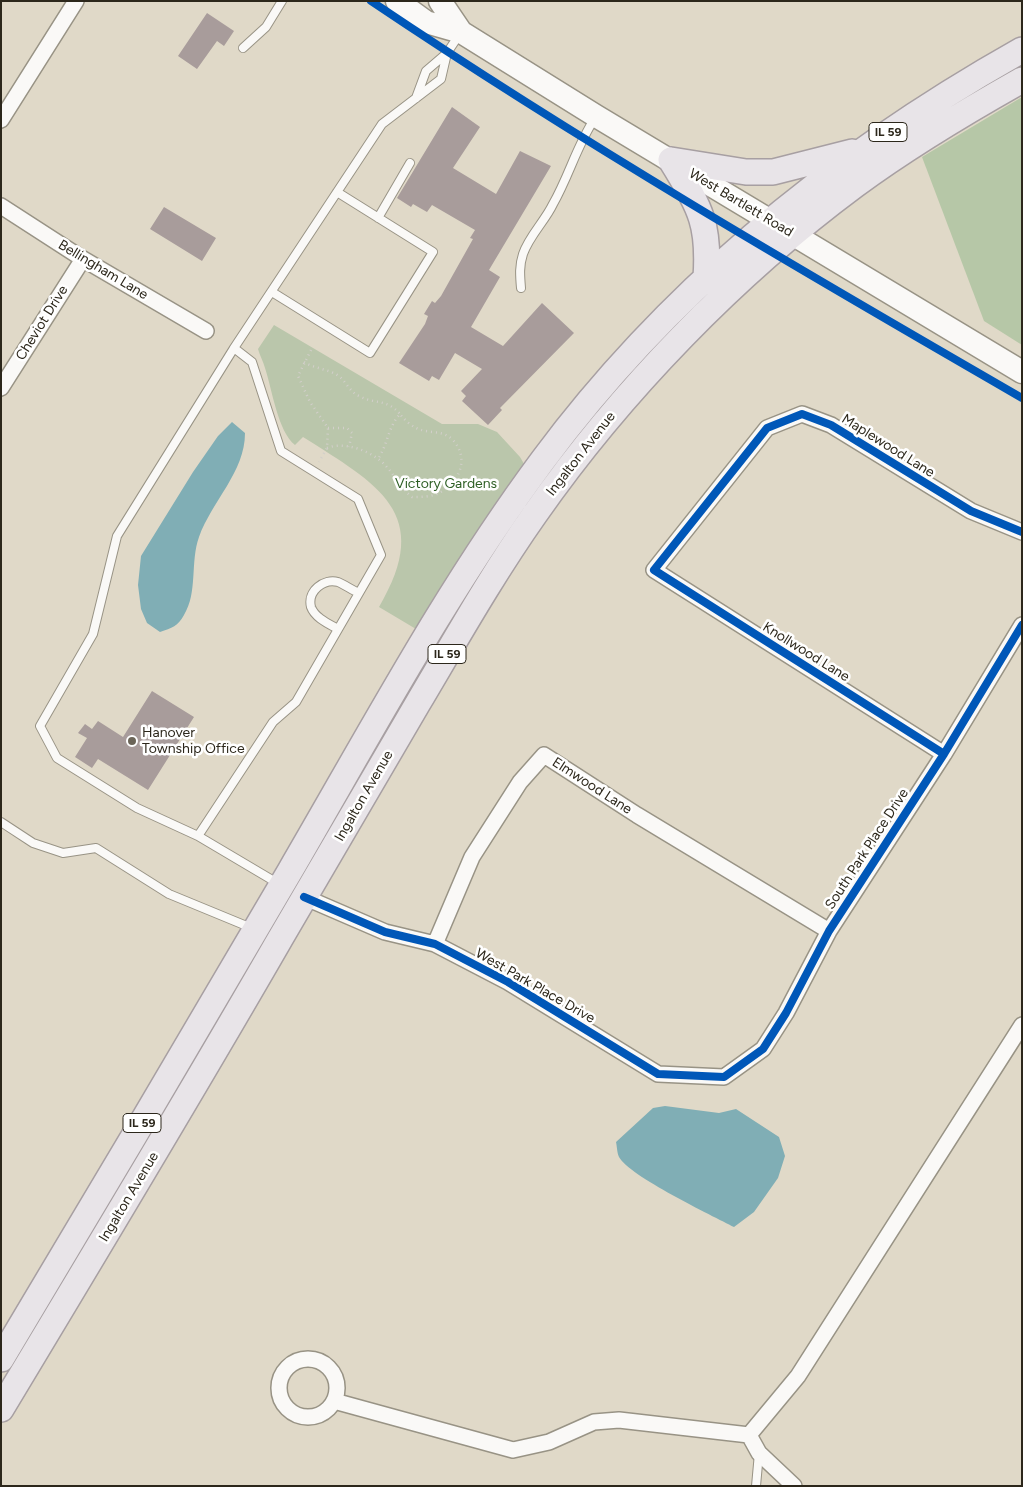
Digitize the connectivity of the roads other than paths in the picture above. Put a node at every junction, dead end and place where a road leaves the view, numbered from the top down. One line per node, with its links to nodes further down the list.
1 (76, 1): 12 (street)
2 (282, 1): 6 (lane)
3 (397, 1): 5 (street, West Bartlett Road)
4 (440, 1): 5 (street, West Bartlett Road)
5 (461, 32): 8 (lane); 11 (street, West Bartlett Road)
6 (243, 48)
7 (1022, 50): 13 (main road, IL 59)
8 (448, 53): 10 (lane); 10 (lane)
9 (1022, 80): 20 (main road, IL 59)
10 (415, 100): 16 (lane)
11 (596, 116): 14 (street, West Bartlett Road); 23 (lane)
12 (1, 120)
13 (864, 150): 14 (main road); 19 (main road, IL 59)
14 (670, 160): 19 (street, West Bartlett Road); 22 (main road)
15 (410, 163): 18 (lane)
16 (337, 192): 18 (lane); 24 (lane)
17 (1, 206): 21 (street, Bellingham Lane)
18 (378, 218): 24 (lane)
19 (771, 220): 20 (street, West Bartlett Road); 22 (main road, Ingalton Avenue / IL 59)
20 (795, 235): 27 (street, West Bartlett Road); 38 (main road, Ingalton Avenue / IL 59)
21 (83, 258): 25 (street, Bellingham Lane); 28 (street, Cheviot Drive)
22 (706, 278): 37 (main road, Ingalton Avenue / IL 59)
23 (521, 288)
24 (272, 292): 26 (lane)
25 (206, 331)
26 (234, 348): 31 (lane); 36 (lane)
27 (1022, 372)
28 (1, 388)
29 (1022, 532): 30 (street, Maplewood Lane)
30 (654, 570): 34 (street, Knollwood Lane)
31 (359, 594): 33 (lane); 33 (lane)
32 (1022, 625): 34 (street, South Park Place Drive)
33 (338, 629): 36 (lane)
34 (944, 754): 40 (street, South Park Place Drive)
35 (1, 822): 39 (lane)
36 (198, 836): 37 (lane)
37 (281, 885): 38 (main road); 39 (main road, Ingalton Avenue / IL 59)
38 (304, 897): 41 (street, West Park Place Drive); 46 (main road, Ingalton Avenue / IL 59)
39 (255, 930): 44 (main road, Ingalton Avenue / IL 59)
40 (828, 931): 41 (street, Elmwood Lane); 43 (street, South Park Place Drive)
41 (435, 944): 43 (street, West Park Place Drive)
42 (1022, 1025): 47 (street)
43 (724, 1077)
44 (1, 1359)
45 (334, 1401): 47 (street)
46 (1, 1409)
47 (749, 1435): 48 (street)
48 (759, 1454): 49 (lane); 50 (street)
49 (756, 1486)
50 (794, 1486)

